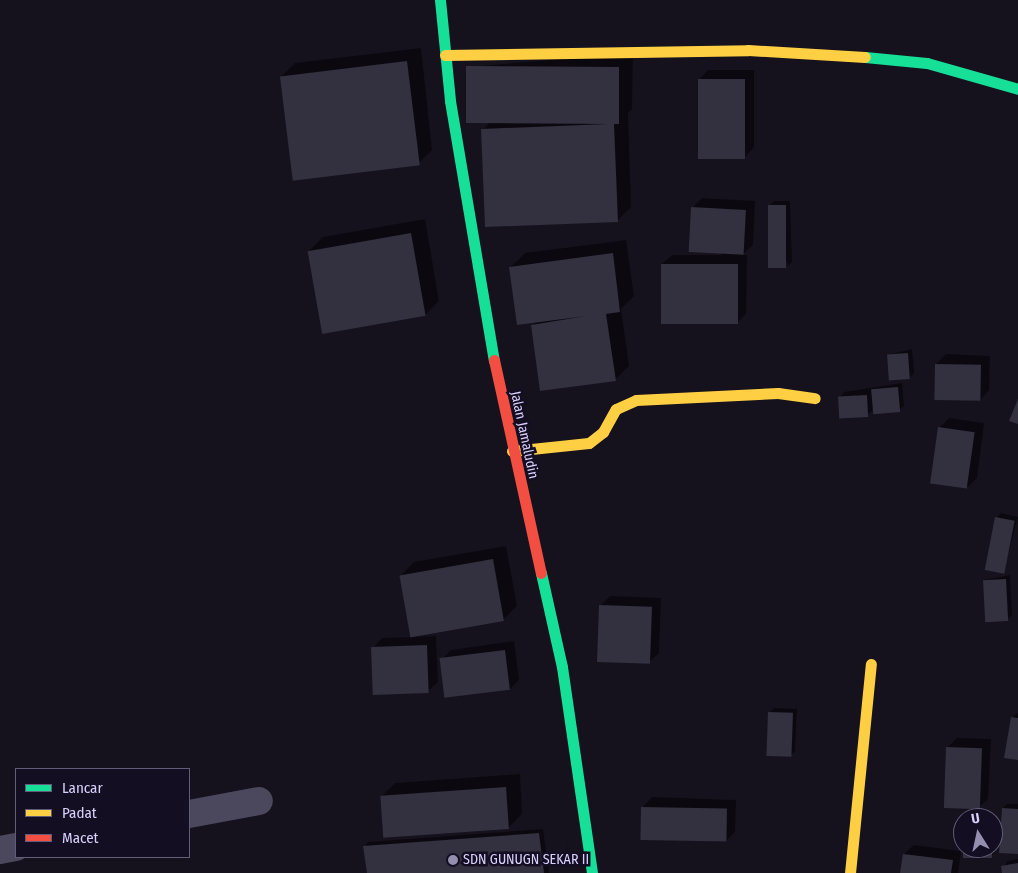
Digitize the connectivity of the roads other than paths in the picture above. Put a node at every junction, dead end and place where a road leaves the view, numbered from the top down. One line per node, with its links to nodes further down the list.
1 (440, 0): 2 (street, Jalan Jamaludin)
2 (445, 55): 3 (street); 5 (street, Jalan Jamaludin)
3 (1018, 89)
4 (816, 398): 5 (street)
5 (512, 452): 11 (street, Jalan Jamaludin)
6 (871, 664): 12 (street)
7 (258, 801): 8 (street)
8 (190, 814)
9 (15, 847): 10 (street)
10 (0, 850)
11 (592, 873)
12 (850, 873)

